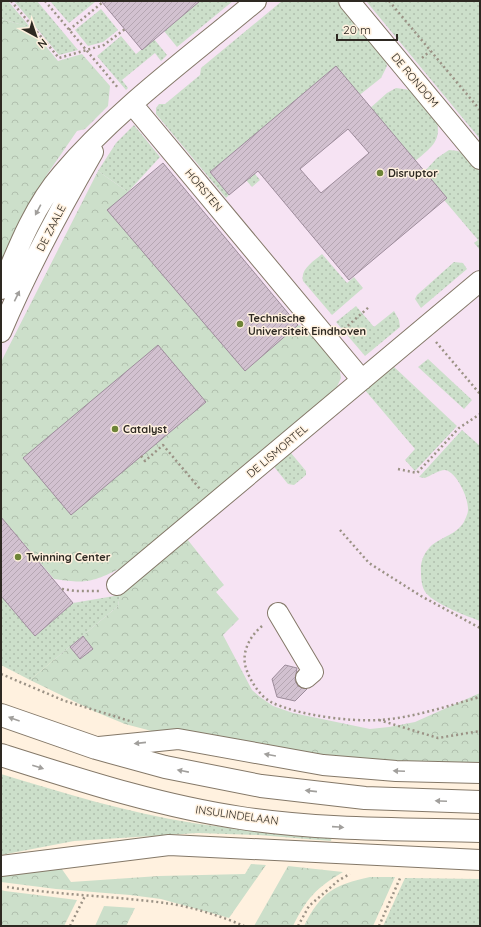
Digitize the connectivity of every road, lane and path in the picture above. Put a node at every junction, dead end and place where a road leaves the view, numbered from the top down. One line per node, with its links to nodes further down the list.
1 (11, 1): 9 (path)
2 (44, 1): 8 (path)
3 (256, 1): 10 (street, DE ZAALE)
4 (349, 1): 13 (street, DE RONDOM)
5 (389, 1): 11 (path)
6 (102, 2): 8 (path)
7 (125, 29): 9 (path)
8 (69, 30): 9 (path)
9 (86, 50): 10 (path)
10 (132, 104): 12 (street, DE ZAALE); 19 (street, HORSTEN)
11 (480, 110)
12 (106, 127): 15 (street, DE ZAALE, one-way to 15); 18 (street, DE ZAALE, one-way to 12)
13 (480, 159)
14 (480, 281): 17 (street, DE LISMORTEL)
15 (1, 289)
16 (369, 307): 19 (path)
17 (424, 328): 20 (street, DE LISMORTEL); 21 (path)
18 (1, 332)
19 (330, 341): 20 (street, HORSTEN)
20 (362, 380): 25 (street, DE LISMORTEL)
21 (480, 394)
22 (480, 414): 24 (path)
23 (142, 456): 25 (path)
24 (398, 469)
25 (213, 505): 27 (street, DE LISMORTEL)
26 (340, 530): 30 (path)
27 (117, 586): 28 (path)
28 (62, 589)
29 (278, 613): 32 (street)
30 (480, 628)
31 (1, 674): 35 (path)
32 (306, 678)
33 (480, 697): 36 (path)
34 (1, 715): 37 (main road, one-way to 34)
35 (138, 724)
36 (480, 731)
37 (96, 748): 39 (street, one-way to 37); 40 (main road, one-way to 37)
38 (1, 755): 41 (main road, INSULINDELAAN, one-way to 41)
39 (480, 773)
40 (480, 802)
41 (480, 831)
42 (370, 855): 43 (street); 45 (street); 50 (path)
43 (409, 857): 44 (street); 51 (path)
44 (480, 860)
45 (1, 866)
46 (1, 886): 47 (path)
47 (85, 896): 48 (path); 49 (path)
48 (70, 926)
49 (244, 926)
50 (298, 926)
51 (379, 926)

